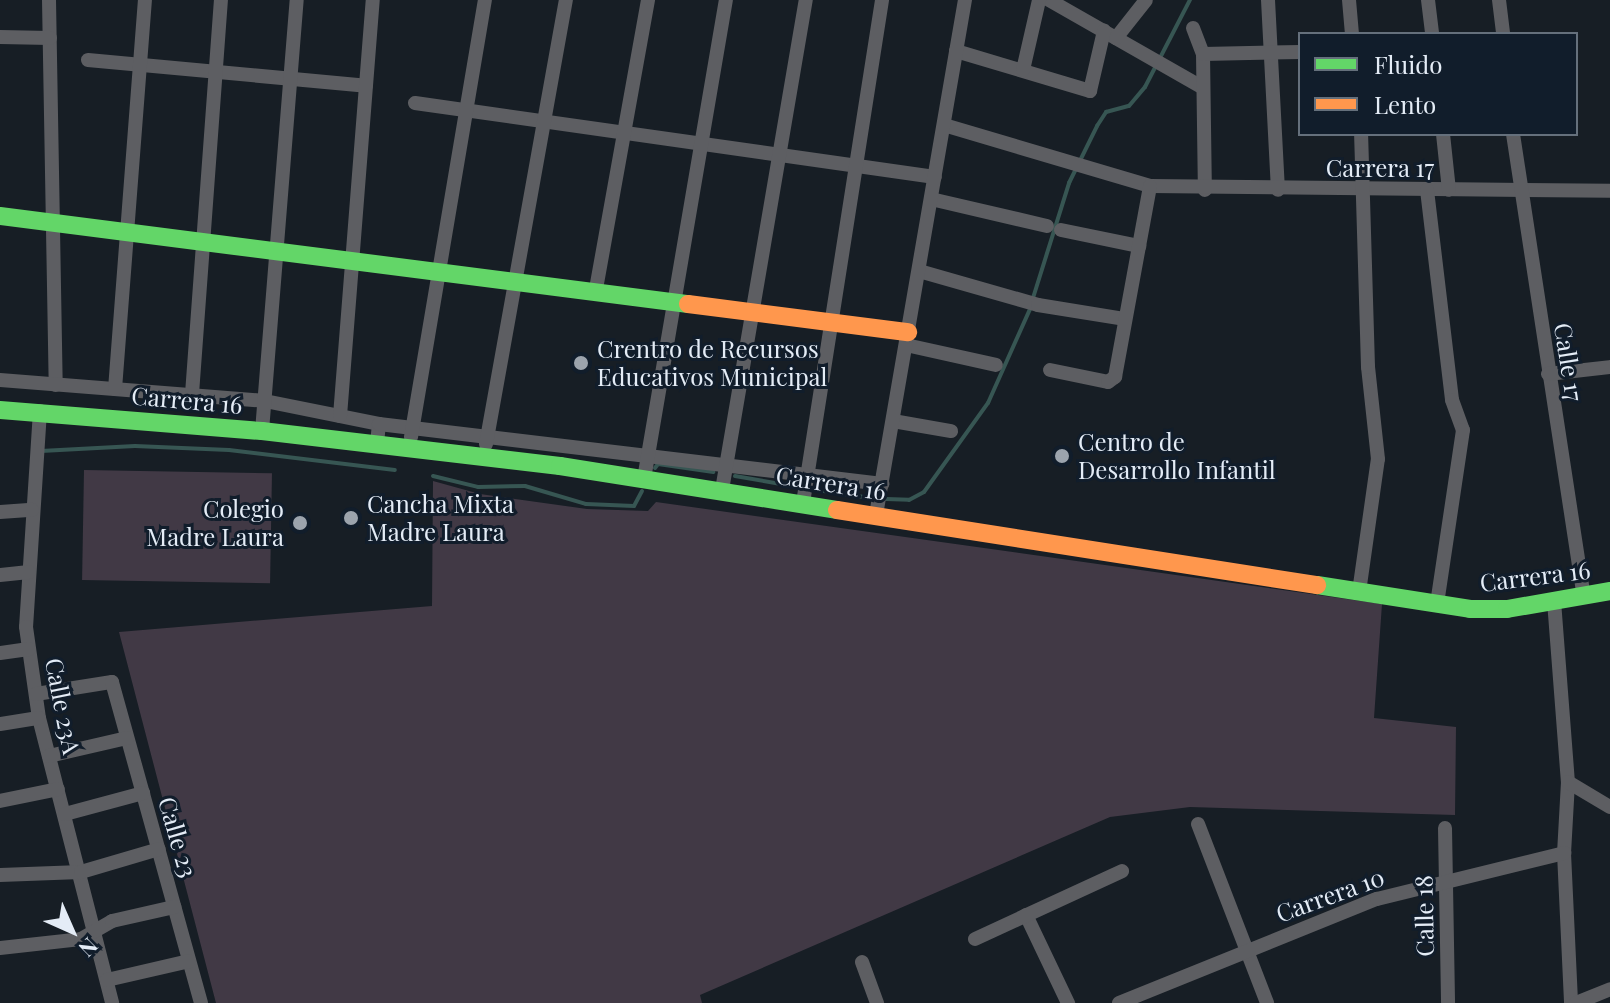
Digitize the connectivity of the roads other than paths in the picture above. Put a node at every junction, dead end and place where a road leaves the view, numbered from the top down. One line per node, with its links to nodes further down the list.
1 (49, 0): 26 (street)
2 (145, 0): 32 (street)
3 (221, 0): 34 (street)
4 (297, 0): 35 (street)
5 (373, 0): 36 (street)
6 (485, 0): 39 (street)
7 (566, 0): 40 (street)
8 (648, 0): 42 (street)
9 (726, 0): 46 (street)
10 (806, 0): 47 (street)
11 (882, 0): 48 (street)
12 (965, 0): 27 (street)
13 (1039, 0): 33 (street)
14 (1146, 0): 24 (street)
15 (1268, 0): 29 (street)
16 (1349, 0): 21 (street)
17 (1428, 0): 22 (street)
18 (1499, 0): 23 (street)
19 (1054, 1): 24 (street)
20 (1193, 28): 30 (street)
21 (1352, 32)
22 (1432, 32)
23 (1503, 32)
24 (1110, 34): 33 (street); 37 (street)
25 (0, 37): 26 (street)
26 (50, 38): 60 (street)
27 (956, 51): 33 (street); 41 (street)
28 (1298, 52): 29 (street)
29 (1273, 53): 30 (street); 52 (street)
30 (1203, 54): 37 (street)
31 (88, 60): 32 (street)
32 (140, 65): 34 (street); 61 (street)
33 (1023, 70)
34 (216, 72): 35 (street); 62 (street)
35 (292, 79): 36 (street); 64 (street)
36 (366, 86): 65 (street)
37 (1203, 88): 51 (street)
38 (415, 103): 39 (street)
39 (464, 110): 40 (street); 66 (street)
40 (543, 122): 42 (street); 68 (street)
41 (944, 125): 49 (street); 50 (street, Carrera 17)
42 (620, 133): 46 (street); 69 (street)
43 (1361, 136): 53 (street)
44 (1443, 136): 55 (street)
45 (1513, 136): 56 (street, Calle 17)
46 (701, 144): 47 (street); 70 (street)
47 (779, 155): 48 (street); 71 (street)
48 (855, 166): 49 (street); 73 (street)
49 (935, 177): 58 (street)
50 (1150, 186): 51 (street, Carrera 17); 63 (street)
51 (1205, 190): 52 (street, Carrera 17)
52 (1278, 190): 53 (street, Carrera 17)
53 (1365, 190): 54 (street, Carrera 17); 110 (street)
54 (1427, 190): 55 (street, Carrera 17); 113 (street)
55 (1449, 190): 56 (street, Carrera 17)
56 (1519, 190): 57 (street, Carrera 17); 78 (street, Calle 17)
57 (1610, 191)
58 (931, 199): 63 (street); 67 (street)
59 (0, 216): 60 (main road)
60 (53, 221): 61 (main road); 80 (street)
61 (124, 230): 62 (main road); 81 (street)
62 (200, 239): 64 (main road); 82 (street)
63 (1139, 246): 72 (street)
64 (277, 249): 65 (main road); 83 (street)
65 (351, 258): 66 (main road); 86 (street)
66 (437, 269): 68 (main road); 89 (street)
67 (919, 271): 72 (street); 74 (street)
68 (513, 278): 69 (main road); 95 (street)
69 (596, 289): 70 (main road)
70 (671, 299): 71 (main road); 96 (street)
71 (753, 311): 73 (main road); 98 (street)
72 (1124, 319): 77 (street)
73 (831, 321): 74 (main road); 99 (street)
74 (907, 339): 75 (street); 87 (street)
75 (996, 365)
76 (1610, 367): 78 (street)
77 (1050, 370)
78 (1548, 374): 111 (street, Calle 17)
79 (0, 380): 80 (street)
80 (56, 385): 81 (street)
81 (115, 389): 82 (street)
82 (192, 394): 83 (street)
83 (265, 401): 86 (street); 90 (street)
84 (0, 410): 85 (main road, Carrera 16)
85 (40, 411): 90 (main road, Carrera 16); 104 (street, Calle 23A)
86 (340, 416): 88 (street)
87 (893, 421): 91 (street); 101 (street)
88 (379, 424): 89 (street); 92 (street)
89 (412, 428): 94 (street); 95 (street)
90 (262, 431): 92 (main road, Carrera 16)
91 (951, 431)
92 (377, 444): 94 (main road, Carrera 16)
93 (555, 445): 95 (street); 96 (street); 97 (street)
94 (410, 448): 95 (main road, Carrera 16)
95 (486, 448): 97 (main road, Carrera 16)
96 (647, 454): 98 (street); 100 (street)
97 (552, 465): 100 (main road, Carrera 16)
98 (726, 467): 99 (street); 102 (street)
99 (807, 474): 101 (street); 103 (street)
100 (644, 479): 102 (main road, Carrera 16)
101 (882, 484): 106 (street)
102 (722, 490): 103 (main road, Carrera 16)
103 (803, 503): 106 (main road, Carrera 16)
104 (32, 510): 105 (street); 107 (street, Calle 23A)
105 (0, 512)
106 (876, 515): 110 (main road, Carrera 16)
107 (29, 572): 108 (street); 114 (street, Calle 23A)
108 (0, 575)
109 (1610, 591): 111 (main road, Carrera 16)
110 (1359, 592): 113 (main road, Carrera 16)
111 (1584, 596): 112 (main road, Carrera 16)
112 (1554, 601): 113 (main road, Carrera 16); 121 (street)
113 (1437, 603)
114 (29, 649): 115 (street); 116 (street, Calle 23A)
115 (0, 653)
116 (36, 694): 117 (street, Calle 23A); 119 (street, Calle 23)
117 (39, 718): 118 (street); 120 (street, Calle 23A)
118 (0, 724)
119 (127, 738): 120 (street); 123 (street, Calle 23)
120 (49, 756): 122 (street, Calle 23A)
121 (1568, 782): 125 (street); 130 (street)
122 (58, 789): 124 (street); 126 (street, Calle 23A)
123 (143, 793): 126 (street); 129 (street, Calle 23)
124 (0, 801)
125 (1610, 807)
126 (65, 814): 132 (street, Calle 23A)
127 (1198, 824): 140 (street)
128 (1445, 828): 134 (street, Calle 18)
129 (159, 849): 132 (street); 135 (street, Calle 23)
130 (1564, 853): 134 (street, Carrera 10); 152 (street)
131 (1122, 871): 136 (street)
132 (81, 872): 133 (street); 137 (street, Calle 23A)
133 (0, 875)
134 (1444, 881): 140 (street, Carrera 10); 151 (street, Calle 18)
135 (174, 907): 137 (street); 141 (street, Calle 23)
136 (1026, 915): 138 (street); 148 (street)
137 (95, 931): 139 (street); 143 (street, Calle 23A)
138 (975, 939)
139 (0, 948)
140 (1245, 950): 149 (street, Carrera 10); 150 (street)
141 (189, 961): 143 (street); 146 (street, Calle 23)
142 (862, 962): 147 (street)
143 (107, 980): 145 (street, Calle 23A)
144 (1610, 989): 152 (street)
145 (112, 1003)
146 (201, 1003)
147 (877, 1003)
148 (1068, 1003)
149 (1119, 1003)
150 (1267, 1003)
151 (1448, 1003)
152 (1573, 1003)

